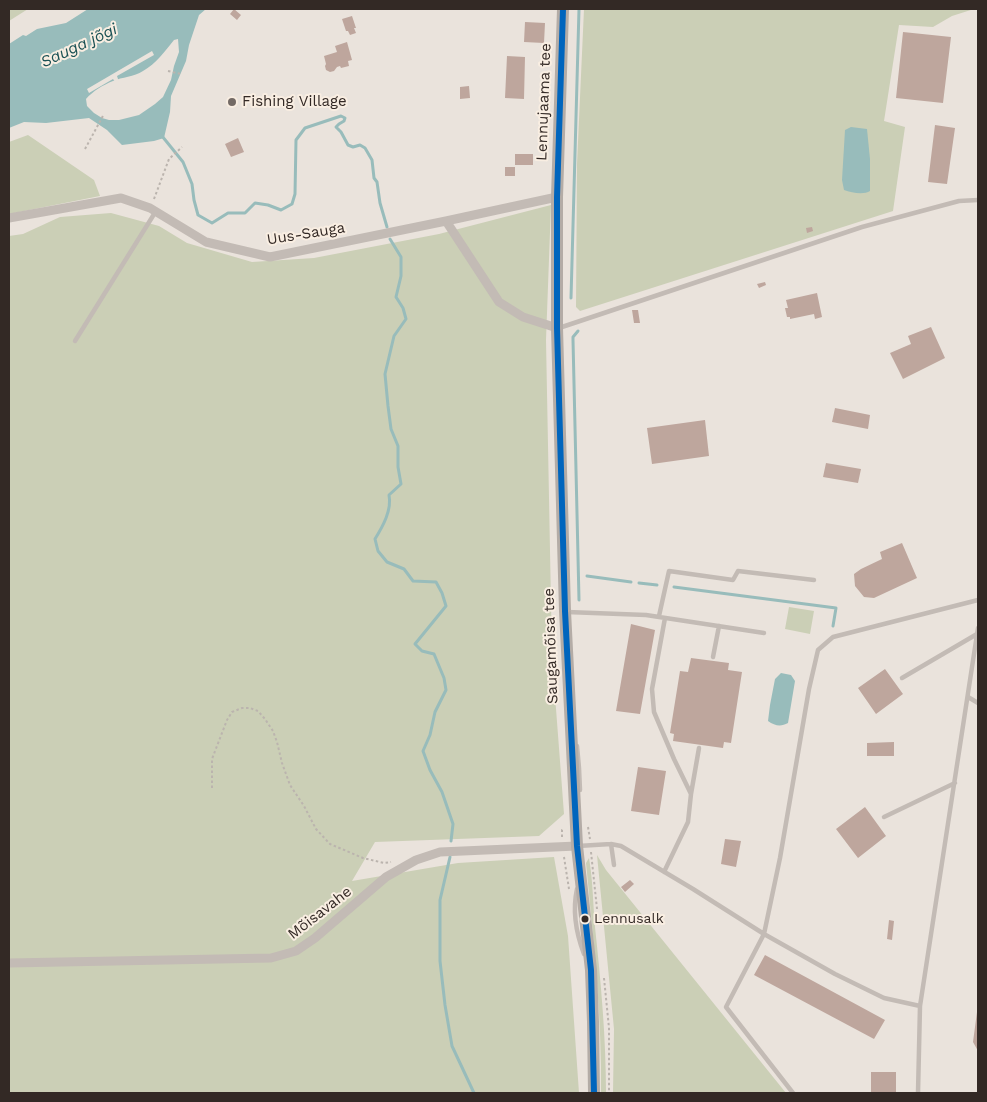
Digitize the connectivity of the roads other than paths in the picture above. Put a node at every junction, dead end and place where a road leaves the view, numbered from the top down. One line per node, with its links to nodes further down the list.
1 (563, 9): 2 (street, Lennujaama tee)
2 (557, 197): 6 (street, Uus-Sauga); 7 (street, Saugamõisa tee)
3 (978, 200): 7 (lane)
4 (153, 209): 5 (street, Uus-Sauga); 6 (street, Uus-Sauga); 8 (lane)
5 (9, 218)
6 (446, 221): 7 (street)
7 (558, 328): 11 (street, Saugamõisa tee)
8 (75, 341)
9 (814, 580): 12 (lane)
10 (978, 600): 29 (lane)
11 (565, 612): 12 (lane); 26 (street, Saugamõisa tee)
12 (658, 616): 13 (lane)
13 (665, 618): 14 (lane); 23 (lane)
14 (719, 626): 16 (lane); 17 (lane)
15 (978, 631): 18 (lane); 19 (lane)
16 (764, 633)
17 (713, 657)
18 (902, 678)
19 (968, 697): 20 (lane); 22 (lane)
20 (978, 703)
21 (699, 748): 23 (lane)
22 (954, 783): 24 (lane); 31 (lane)
23 (691, 794): 28 (lane)
24 (884, 817)
25 (611, 844): 26 (lane); 27 (lane); 28 (lane)
26 (577, 846): 30 (street, Mõisavahe); 32 (street, Saugamõisa tee)
27 (614, 864)
28 (664, 872): 29 (lane)
29 (764, 934): 31 (lane); 33 (lane)
30 (9, 963)
31 (920, 1006): 34 (lane)
32 (594, 1093)
33 (794, 1093)
34 (918, 1093)

